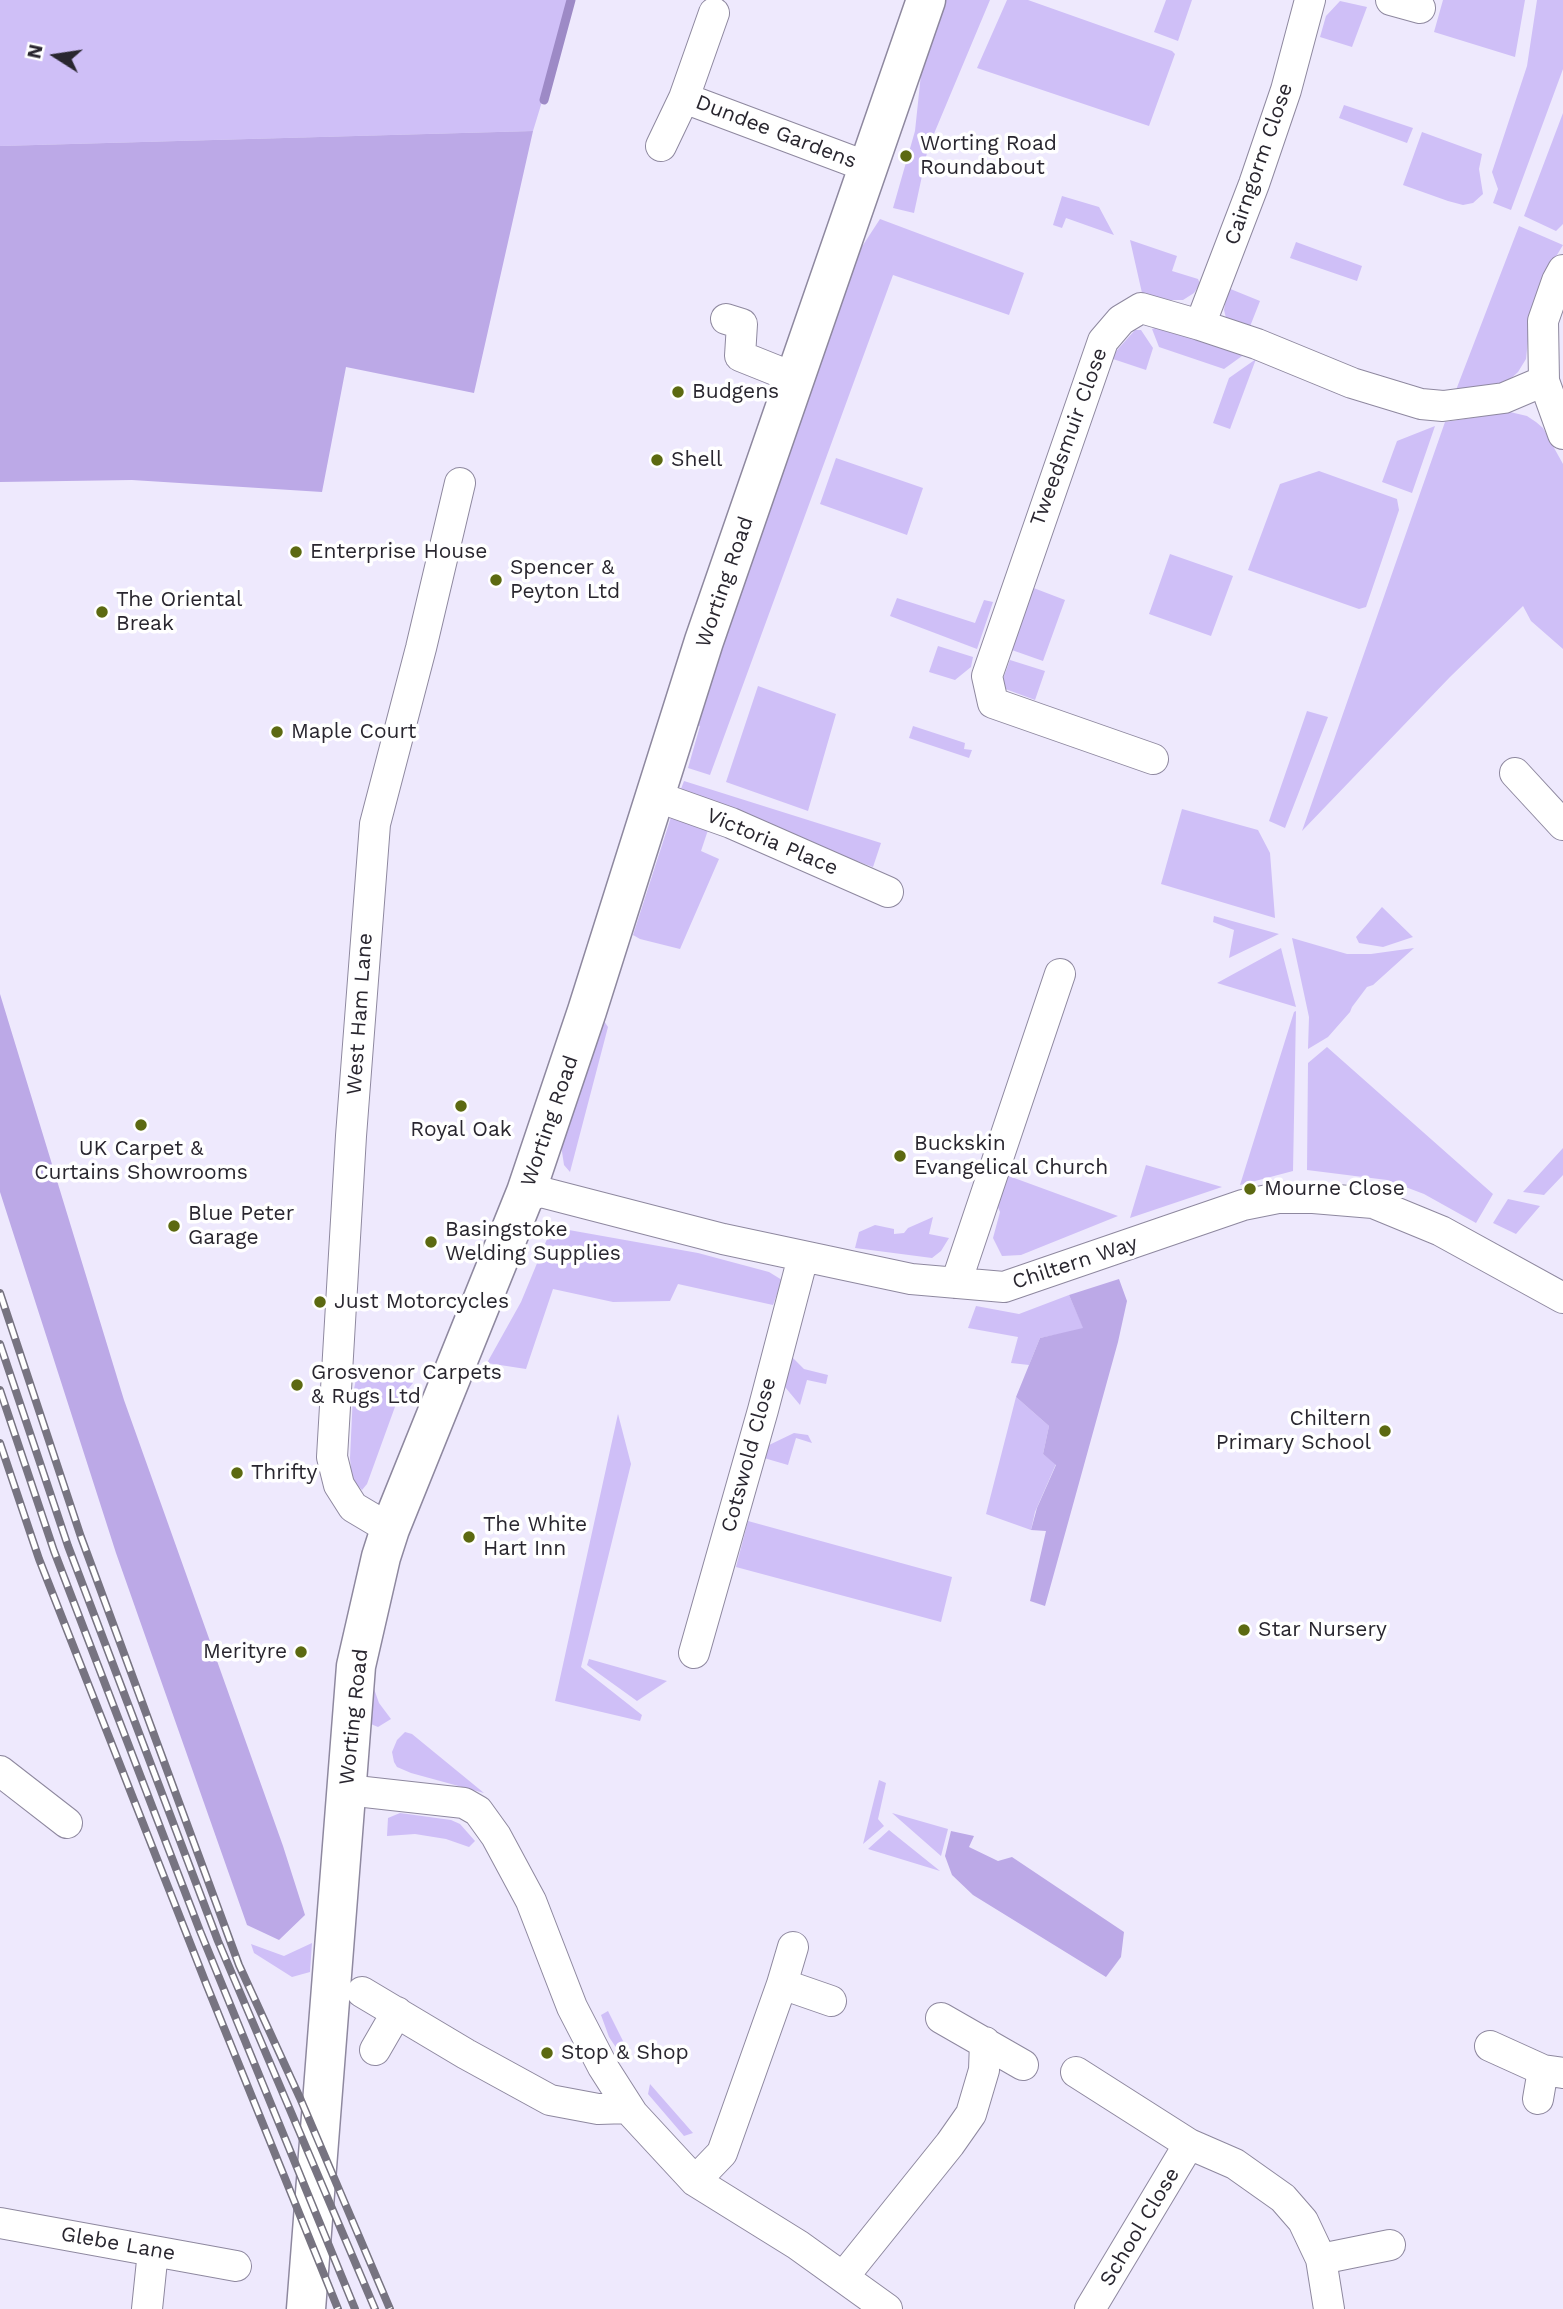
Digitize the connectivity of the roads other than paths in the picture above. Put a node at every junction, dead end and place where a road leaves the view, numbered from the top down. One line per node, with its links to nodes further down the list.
1 (926, 0): 8 (main road, Worting Road)
2 (1310, 0): 11 (street, Cairngorm Close)
3 (1391, 0): 4 (street)
4 (1420, 8)
5 (714, 13): 6 (street, Dundee Gardens)
6 (684, 98): 7 (street, Dundee Gardens); 8 (street, Dundee Gardens)
7 (661, 146)
8 (868, 167): 12 (main road, Worting Road)
9 (1563, 270): 13 (street)
10 (726, 318): 12 (street)
11 (1200, 325): 13 (street, Tweedsmuir Close); 16 (street, Tweedsmuir Close)
12 (795, 378): 18 (main road, Worting Road)
13 (1544, 381): 14 (street)
14 (1563, 434)
15 (460, 483): 26 (street, West Ham Lane)
16 (1153, 759)
17 (1515, 773): 19 (street)
18 (655, 796): 20 (street, Victoria Place); 22 (main road, Worting Road)
19 (1563, 825)
20 (888, 892)
21 (1060, 974): 24 (street)
22 (526, 1192): 23 (street, Chiltern Way); 26 (main road, Worting Road)
23 (803, 1257): 24 (street, Chiltern Way); 27 (street, Cotswold Close)
24 (956, 1283): 25 (street, Chiltern Way)
25 (1563, 1298)
26 (390, 1529): 29 (main road, Worting Road)
27 (694, 1653)
28 (0, 1771): 30 (street)
29 (347, 1790): 43 (street); 53 (main road, Worting Road)
30 (67, 1823)
31 (793, 1947): 32 (street)
32 (782, 1984): 34 (street); 45 (street)
33 (362, 1992): 35 (street)
34 (831, 2001)
35 (397, 2012): 39 (street); 43 (street)
36 (941, 2018): 37 (street)
37 (985, 2042): 40 (street); 51 (street)
38 (1490, 2046): 42 (street)
39 (375, 2050)
40 (1023, 2065)
41 (1076, 2072): 44 (street, School Close)
42 (1548, 2081)
43 (629, 2108): 45 (street)
44 (1189, 2144): 49 (street, School Close); 55 (street, School Close)
45 (695, 2180): 51 (street)
46 (0, 2223): 48 (street, Glebe Lane)
47 (1390, 2245): 49 (street)
48 (153, 2251): 50 (street, Glebe Lane); 52 (street)
49 (1321, 2259): 56 (street, School Close)
50 (236, 2266)
51 (844, 2276): 54 (street)
52 (147, 2309)
53 (306, 2309)
54 (887, 2309)
55 (1090, 2309)
56 (1329, 2309)

